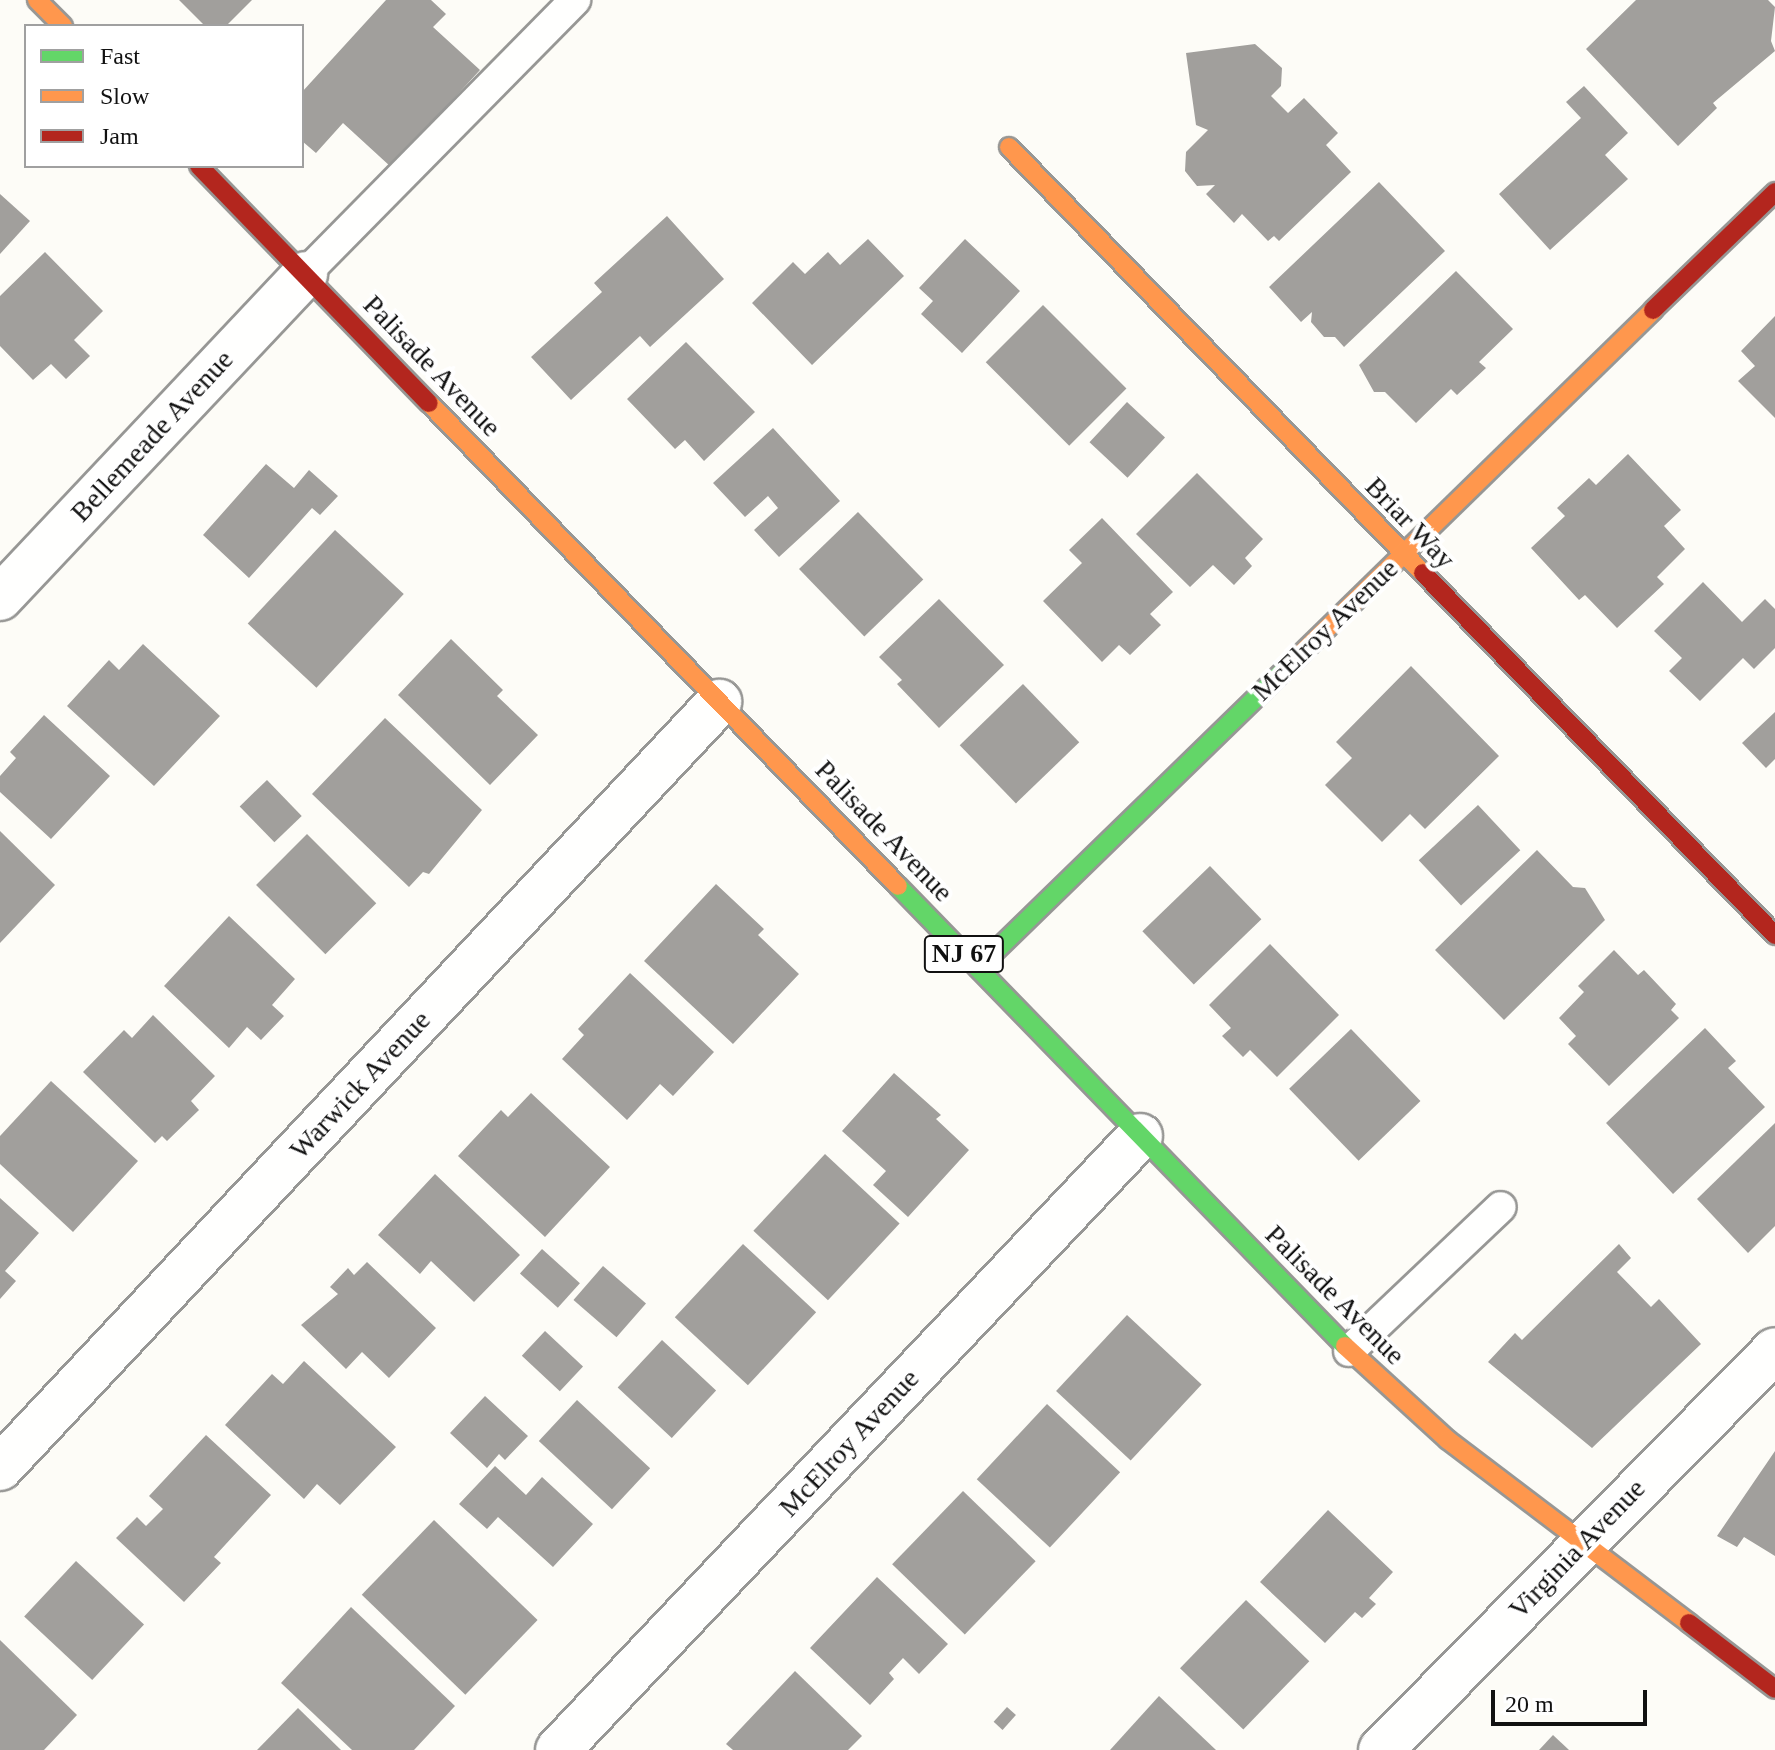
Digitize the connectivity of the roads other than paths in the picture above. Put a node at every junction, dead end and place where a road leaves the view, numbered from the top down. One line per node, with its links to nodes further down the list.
1 (37, 0): 3 (main road)
2 (575, 0): 7 (lane)
3 (61, 24)
4 (1009, 147): 8 (main road, Briar Way)
5 (201, 168): 7 (main road, Palisade Avenue / NJ 67)
6 (1775, 192): 8 (main road, McElroy Avenue)
7 (305, 274): 9 (street, Bellemeade Avenue); 10 (main road, Palisade Avenue / NJ 67)
8 (1402, 555): 11 (main road, Briar Way); 12 (main road, McElroy Avenue)
9 (0, 598)
10 (719, 702): 12 (main road, Palisade Avenue / NJ 67); 17 (street, Warwick Avenue)
11 (1775, 935)
12 (978, 968): 13 (main road, Palisade Avenue / NJ 67)
13 (1140, 1136): 16 (main road, Palisade Avenue / NJ 67); 20 (street, McElroy Avenue)
14 (1501, 1207): 16 (lane)
15 (1775, 1350): 18 (street, Virginia Avenue)
16 (1349, 1351): 18 (main road, Palisade Avenue / NJ 67)
17 (0, 1468)
18 (1582, 1544): 19 (main road, Palisade Avenue / NJ 67); 21 (street, Virginia Avenue)
19 (1775, 1689)
20 (558, 1750)
21 (1381, 1750)

